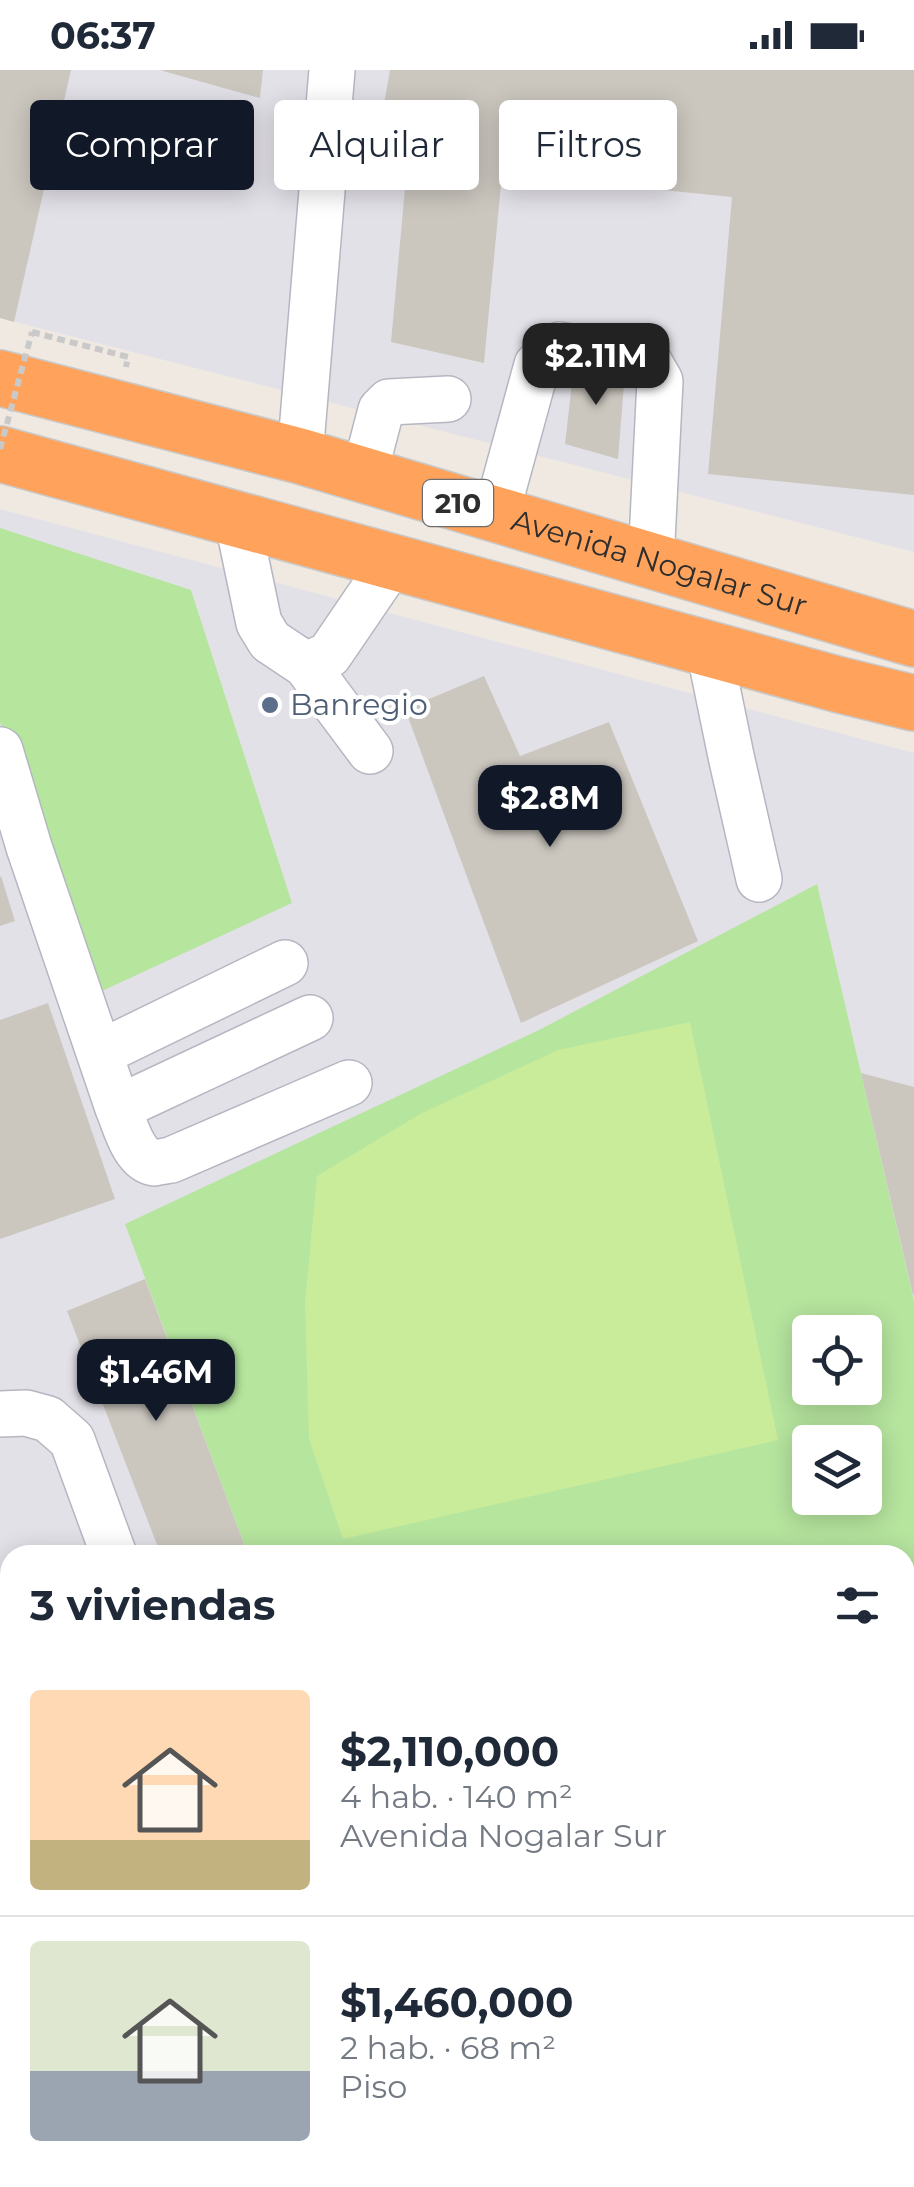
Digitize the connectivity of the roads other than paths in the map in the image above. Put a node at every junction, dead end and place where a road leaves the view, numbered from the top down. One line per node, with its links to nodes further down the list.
1 (332, 70): 5 (street)
2 (0, 378): 5 (highway, Avenida Nogalar Sur / 210)
3 (448, 399): 6 (street)
4 (0, 451): 8 (highway, 210)
5 (300, 456): 6 (highway, Avenida Nogalar Sur / 210)
6 (364, 476): 7 (highway, Avenida Nogalar Sur / 210)
7 (496, 515): 10 (highway, Avenida Nogalar Sur / 210); 10 (street)
8 (237, 518): 9 (highway, 210); 13 (street)
9 (394, 561): 12 (highway, 210); 13 (street)
10 (651, 561): 11 (highway, Avenida Nogalar Sur / 210)
11 (910, 635)
12 (709, 649): 14 (highway, 210); 19 (street)
13 (306, 665): 18 (street)
14 (840, 685): 15 (highway, 210); 16 (highway)
15 (914, 703)
16 (914, 740)
17 (0, 750): 22 (street)
18 (370, 752)
19 (759, 879)
20 (286, 963): 22 (street)
21 (310, 1018): 24 (street)
22 (100, 1053): 24 (street)
23 (348, 1083): 24 (street)
24 (118, 1108)
25 (0, 1414): 26 (street)
26 (110, 1545)

